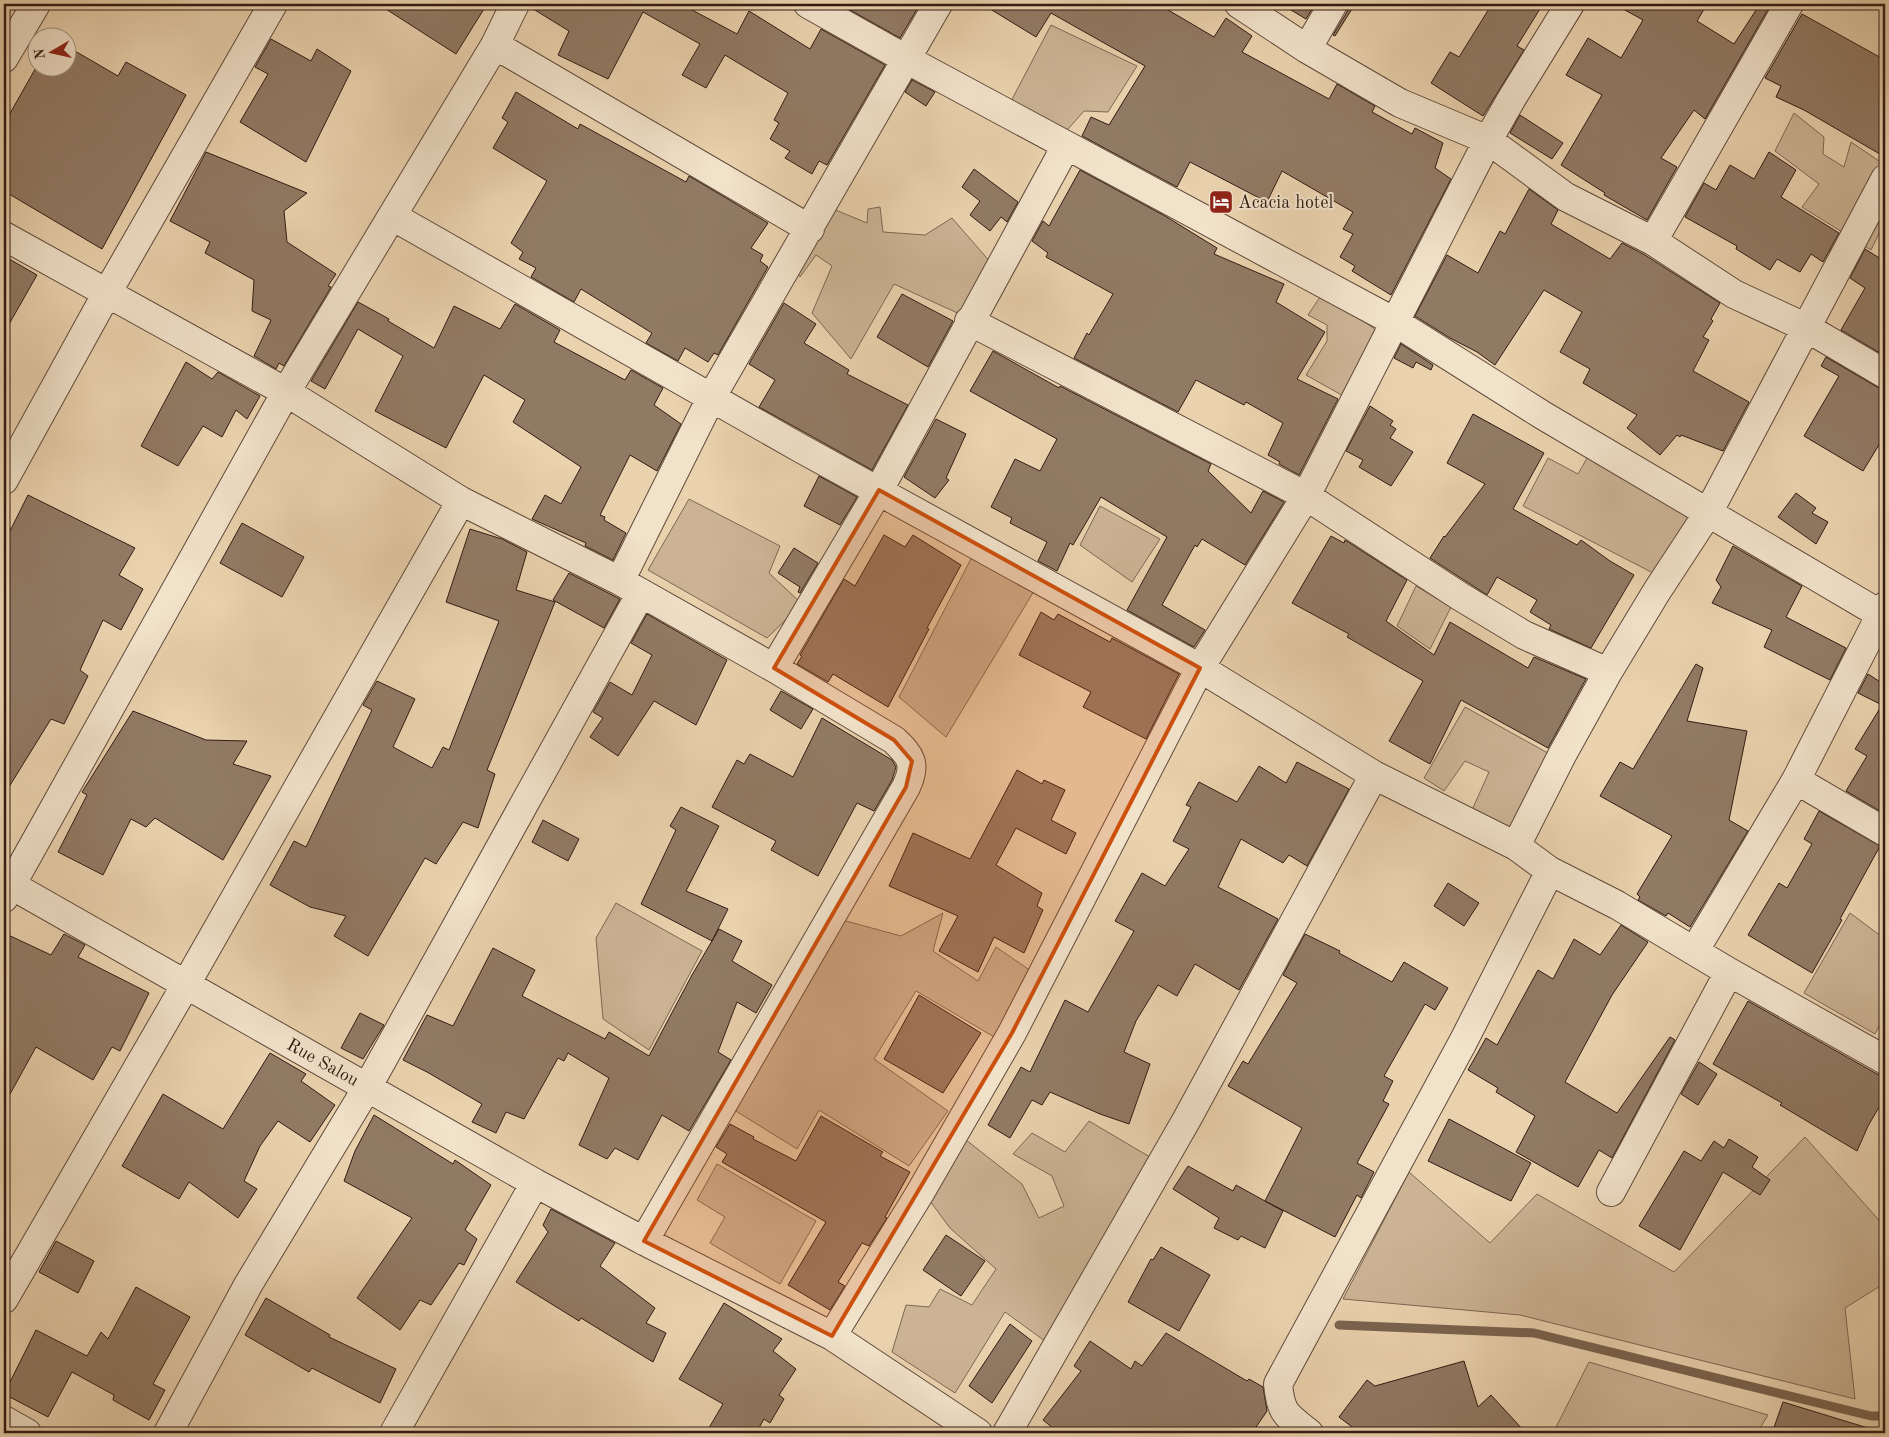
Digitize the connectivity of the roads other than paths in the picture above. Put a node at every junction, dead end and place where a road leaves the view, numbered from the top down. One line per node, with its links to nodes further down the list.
1 (36, 4): 12 (street)
2 (273, 4): 21 (street)
3 (516, 4): 10 (street)
4 (808, 4): 13 (street)
5 (938, 4): 13 (street)
6 (1239, 4): 11 (street)
7 (1333, 4): 11 (street)
8 (1570, 4): 14 (street)
9 (1789, 4): 20 (street)
10 (495, 45): 17 (street); 18 (street)
11 (1307, 49): 14 (street)
12 (4, 58)
13 (906, 59): 15 (street); 18 (street)
14 (1488, 140): 20 (street); 23 (street)
15 (1066, 146): 22 (street); 23 (street)
16 (1885, 179): 24 (street)
17 (392, 216): 26 (street); 27 (street)
18 (810, 229): 27 (street)
19 (4, 236): 21 (street)
20 (1653, 241): 24 (street)
21 (108, 293): 26 (street); 28 (street)
22 (969, 321): 29 (street); 30 (street)
23 (1395, 322): 30 (street); 32 (street)
24 (1807, 328): 25 (street); 32 (street)
25 (1885, 374)
26 (286, 392): 31 (street); 43 (street)
27 (711, 398): 29 (street); 33 (street)
28 (4, 480)
29 (879, 490): 35 (street); 36 (street)
30 (1306, 496): 36 (street); 37 (street)
31 (461, 501): 33 (street); 46 (street)
32 (1708, 513): 34 (street); 37 (street)
33 (631, 587): 35 (street); 48 (street)
34 (1884, 612): 39 (street)
35 (774, 668): 51 (street)
36 (1200, 668): 38 (street); 53 (street)
37 (1608, 672): 41 (street)
38 (1374, 775): 41 (street); 59 (street)
39 (1796, 780): 40 (street); 44 (street)
40 (1885, 832)
41 (1516, 846): 42 (street)
42 (1550, 870): 44 (street); 60 (street)
43 (6, 888): 46 (street, Rue Salou)
44 (1695, 950): 45 (street)
45 (1729, 972): 47 (street); 50 (street)
46 (185, 986): 48 (street, Rue Salou); 52 (street)
47 (1885, 1060)
48 (368, 1086): 49 (street, Rue Salou); 56 (street)
49 (535, 1183): 51 (street, Rue Salou); 57 (street)
50 (1612, 1192)
51 (644, 1241): 53 (street, Rue Salou)
52 (4, 1299)
53 (832, 1336): 58 (street, Rue Salou)
54 (4, 1420): 55 (street)
55 (28, 1433)
56 (168, 1433)
57 (394, 1433)
58 (978, 1433)
59 (1007, 1433)
60 (1309, 1433)

